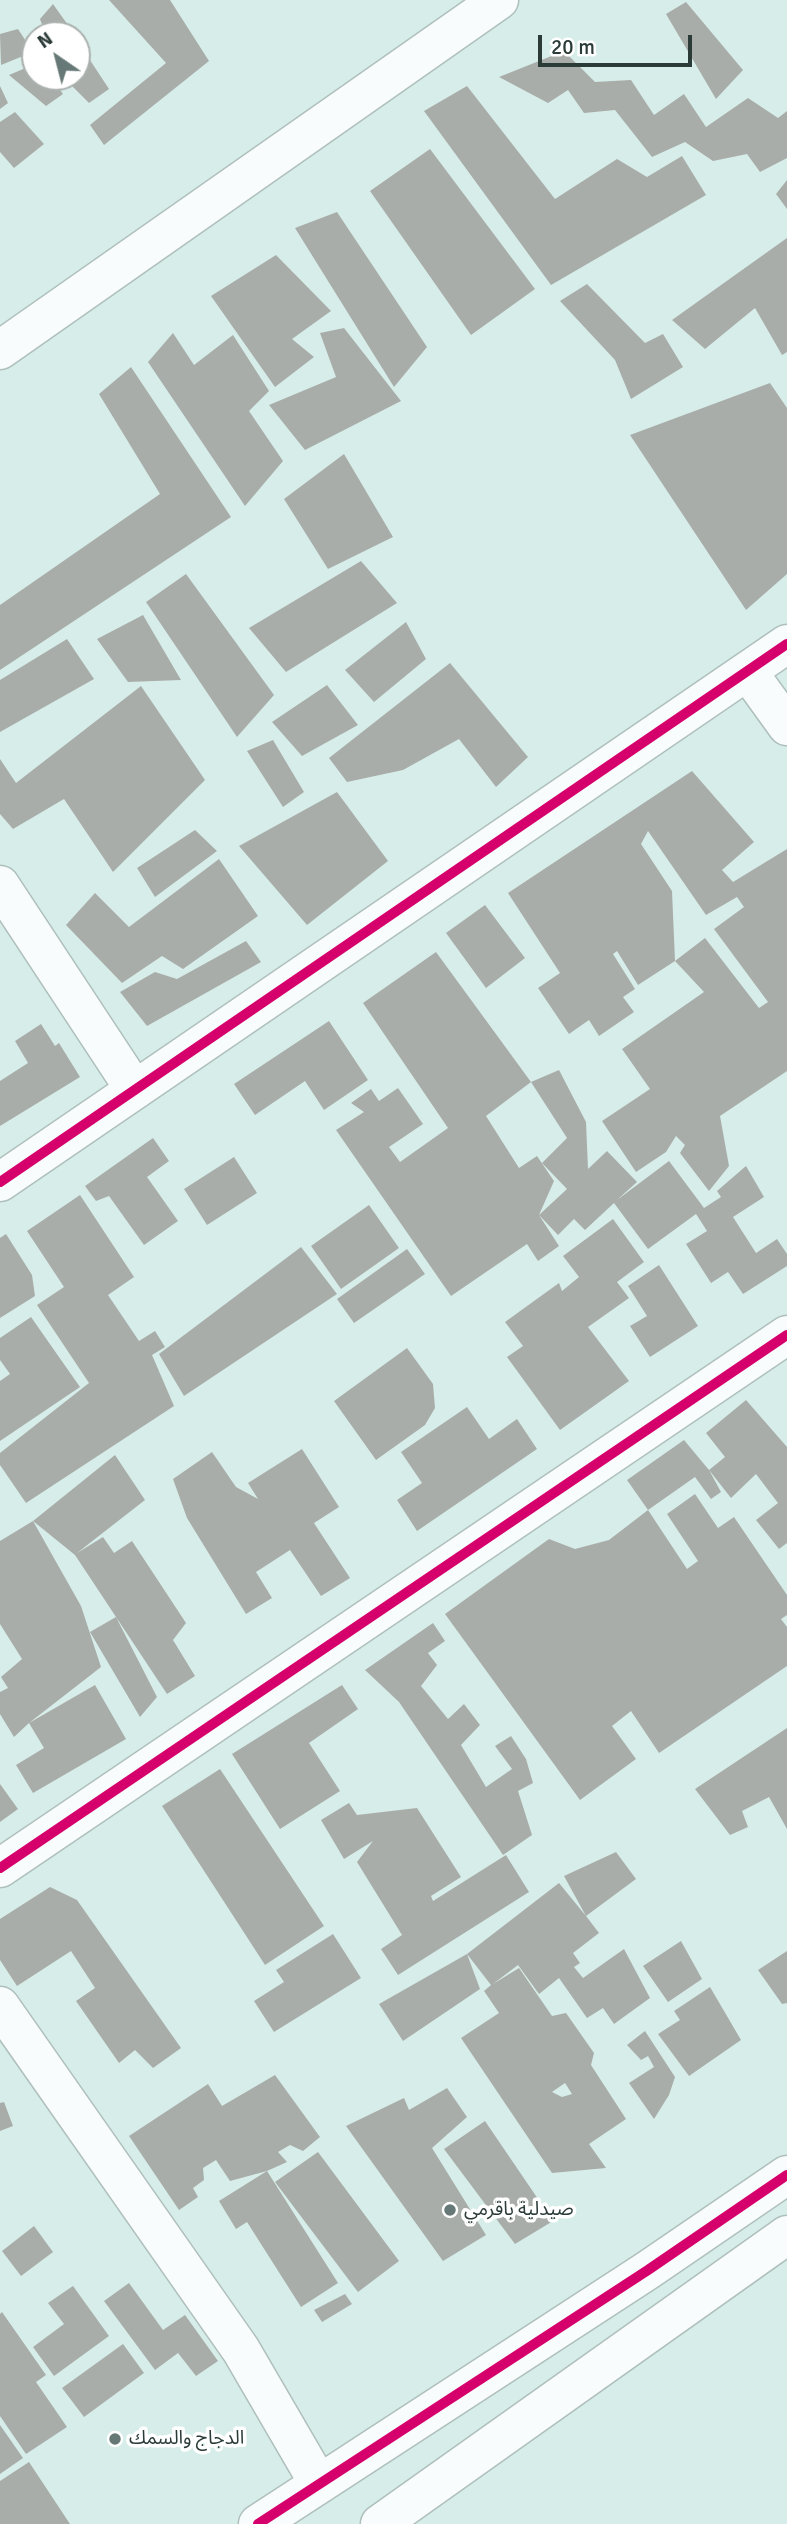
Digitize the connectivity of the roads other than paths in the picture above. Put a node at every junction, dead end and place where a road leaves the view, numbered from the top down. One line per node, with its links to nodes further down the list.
1 (499, 0): 2 (street)
2 (0, 350)
3 (787, 644): 4 (street)
4 (748, 672): 5 (street); 7 (street)
5 (787, 726)
6 (0, 885): 7 (street)
7 (135, 1090): 8 (street)
8 (0, 1182)
9 (787, 1335): 10 (street)
10 (0, 1868)
11 (0, 2006): 14 (street)
12 (787, 2175): 14 (street)
13 (787, 2235): 16 (street)
14 (319, 2484): 15 (street)
15 (258, 2524)
16 (380, 2524)

